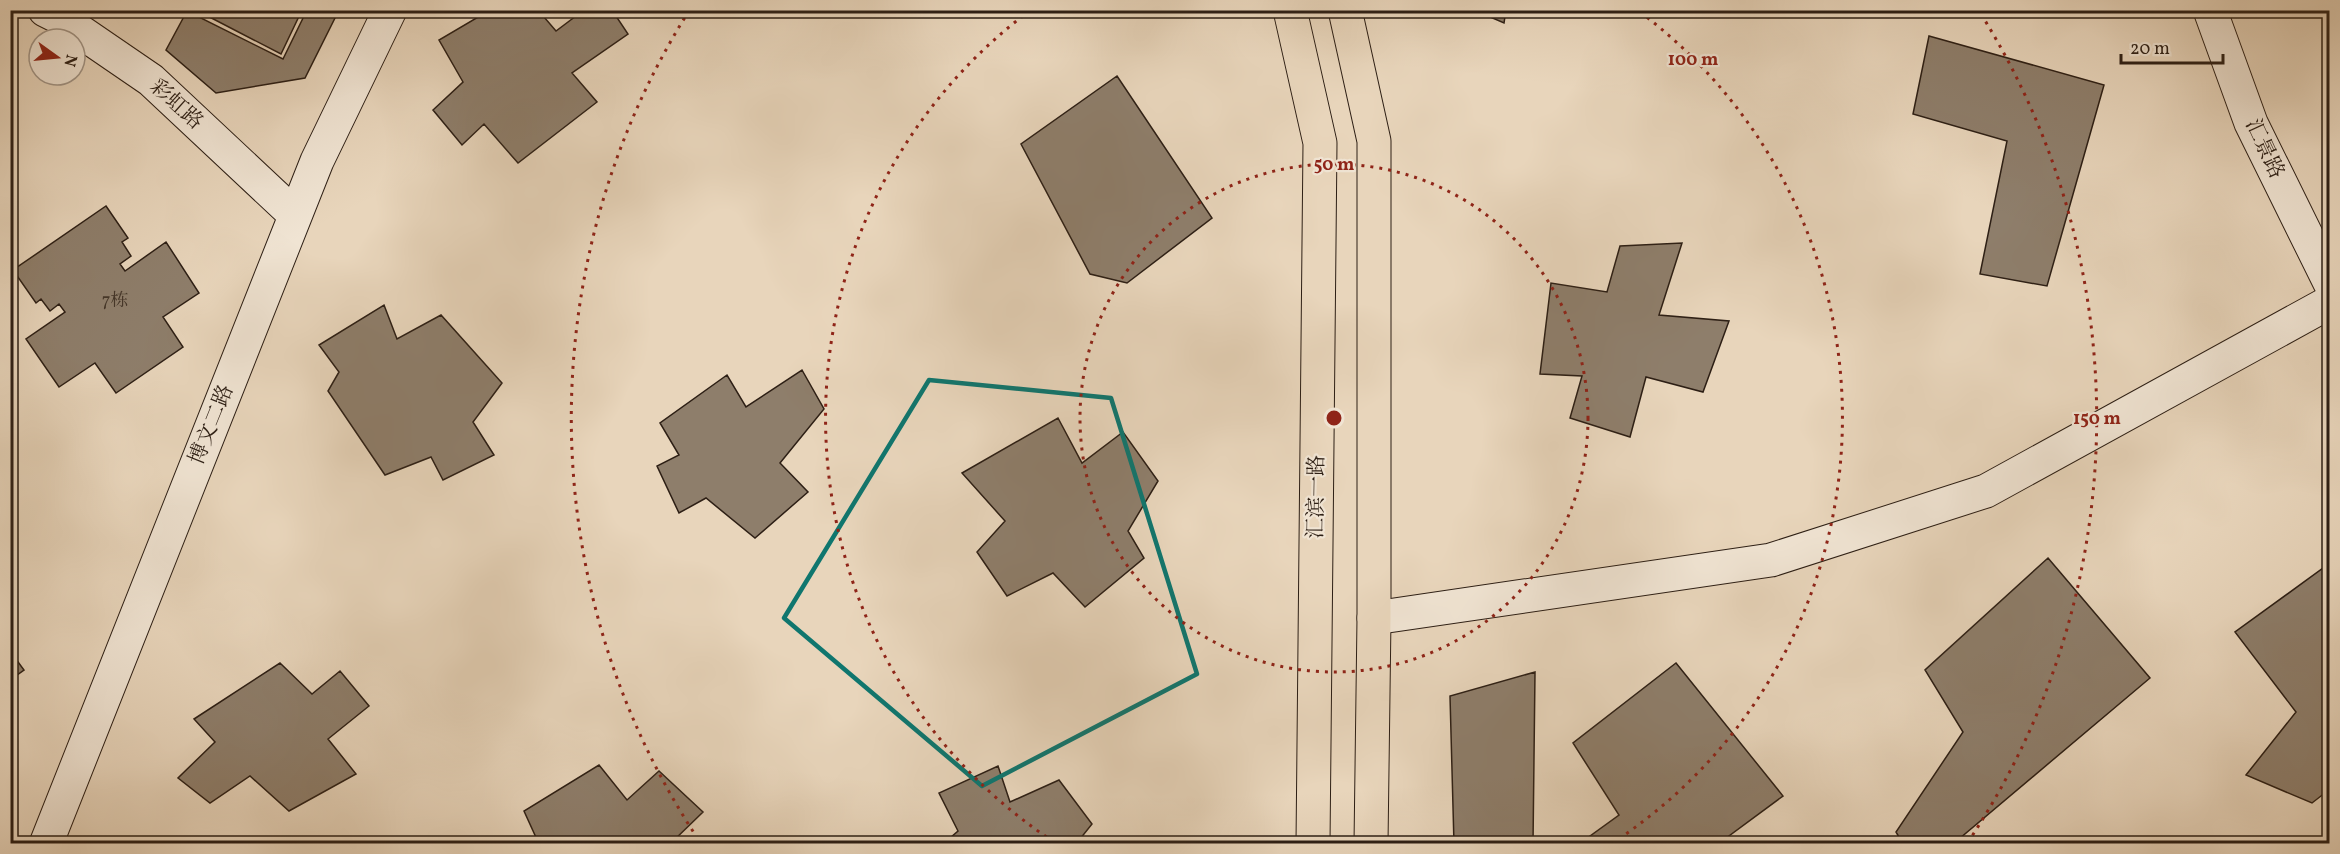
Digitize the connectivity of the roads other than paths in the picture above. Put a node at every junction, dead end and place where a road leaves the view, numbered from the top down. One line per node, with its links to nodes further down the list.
1 (45, 10): 6 (street, 彩虹路)
2 (390, 10): 6 (street, 博文二路)
3 (1290, 10): 11 (main road, 汇滨一路)
4 (1345, 10): 9 (main road)
5 (2210, 10): 7 (street, 汇景路)
6 (296, 215): 10 (street, 博文二路)
7 (2330, 283)
8 (2330, 302): 9 (street)
9 (1374, 618): 12 (main road)
10 (46, 843)
11 (1313, 843)
12 (1371, 843)

